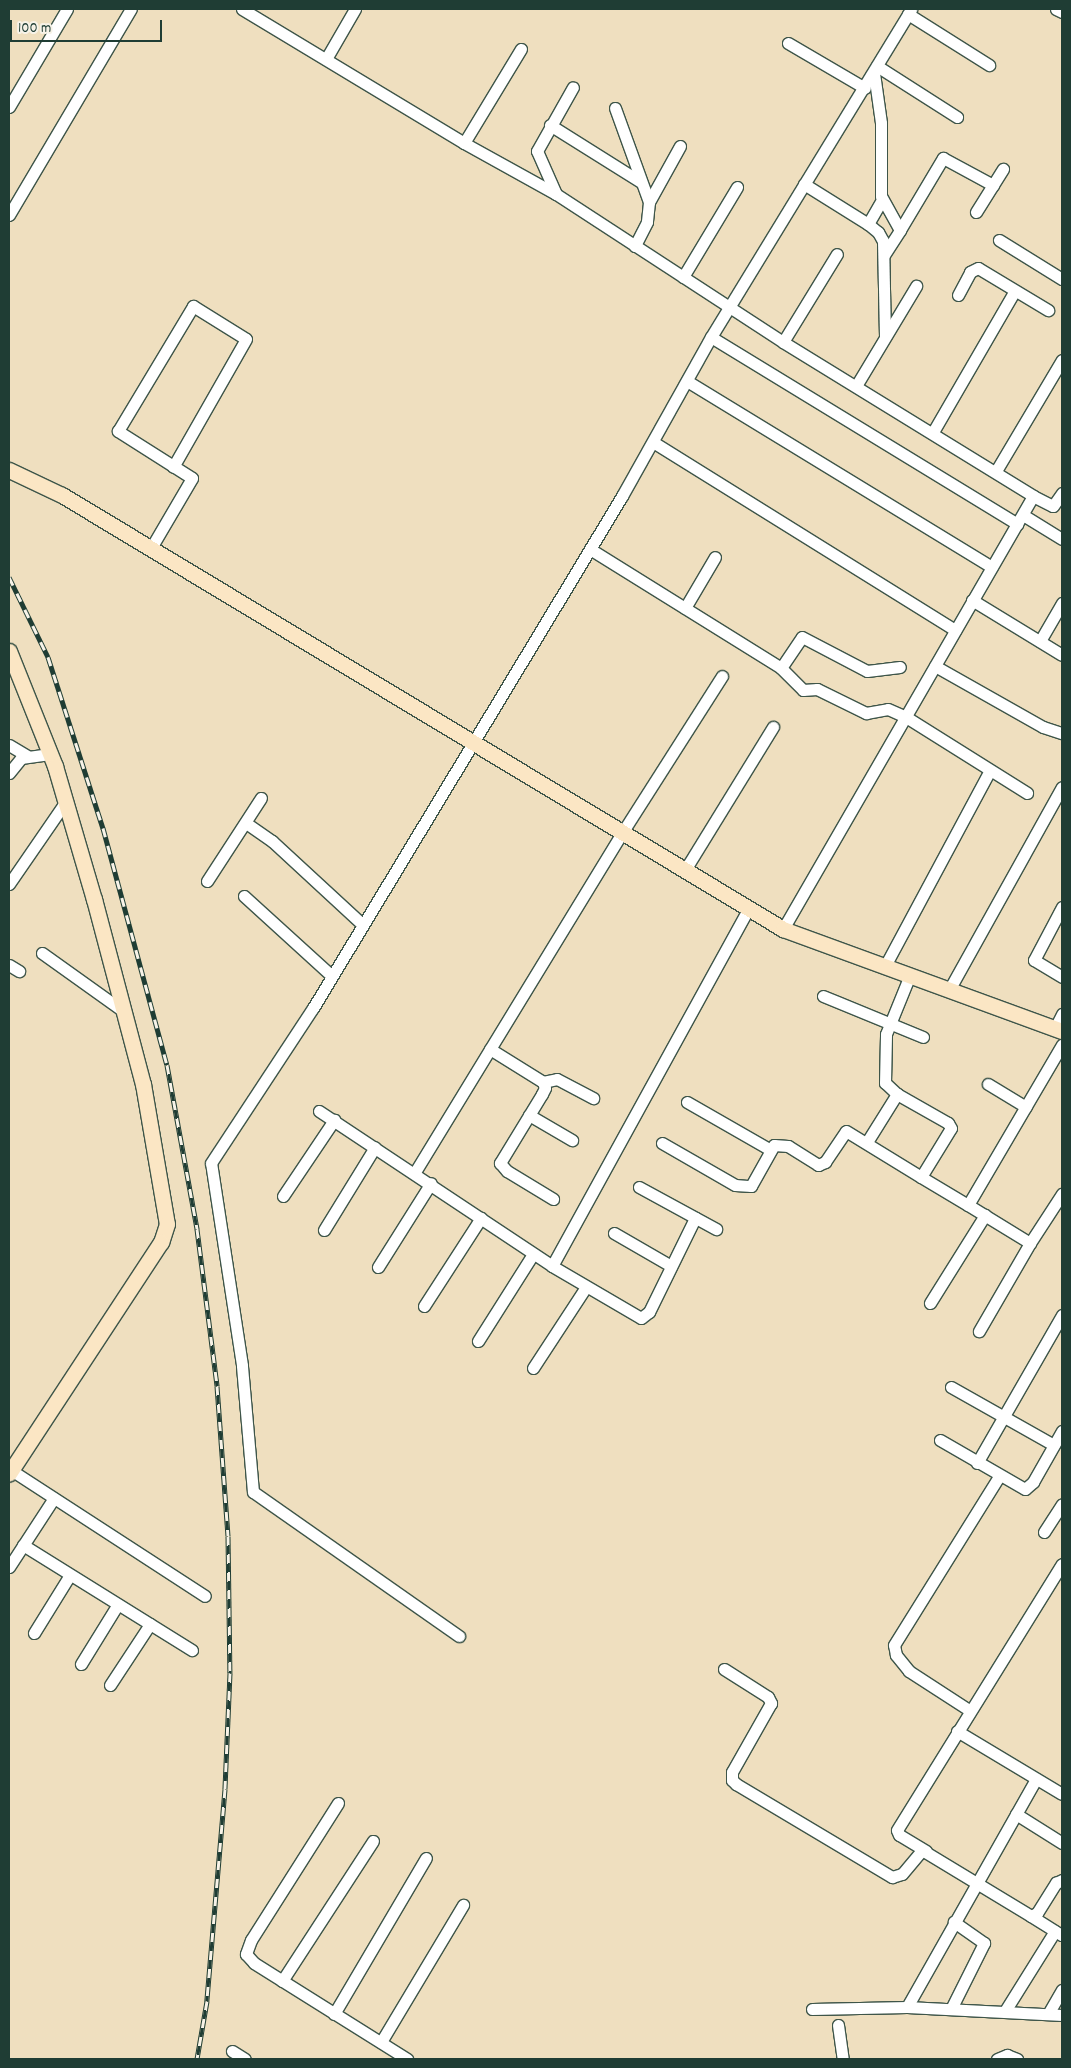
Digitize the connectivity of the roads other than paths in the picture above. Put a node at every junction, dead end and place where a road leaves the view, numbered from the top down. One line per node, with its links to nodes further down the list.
1 (67, 9): 15 (street)
2 (132, 9): 30 (street)
3 (242, 9): 10 (street)
4 (355, 9): 10 (street)
5 (1056, 9): 7 (street)
6 (909, 11): 11 (street); 12 (street)
7 (1062, 12)
8 (788, 43): 14 (street)
9 (521, 49): 19 (street)
10 (326, 59): 19 (street)
11 (988, 65)
12 (876, 70): 14 (street); 17 (street); 27 (street)
13 (573, 87): 18 (street)
14 (865, 88): 23 (street)
15 (9, 107)
16 (615, 108): 22 (street)
17 (957, 117)
18 (550, 125): 22 (street); 26 (street)
19 (464, 143): 26 (street)
20 (680, 146): 28 (street)
21 (1004, 168): 24 (street)
22 (641, 182): 28 (street)
23 (804, 184): 31 (street); 42 (street)
24 (993, 185): 29 (street); 32 (street)
25 (737, 187): 37 (street)
26 (556, 194): 34 (street)
27 (882, 200): 31 (street); 32 (street)
28 (649, 202): 34 (street)
29 (976, 212)
30 (9, 215)
31 (868, 224): 36 (street)
32 (900, 230): 36 (street)
33 (999, 240): 38 (street)
34 (635, 246): 37 (street)
35 (837, 254): 46 (street)
36 (884, 255): 44 (street)
37 (683, 278): 42 (street)
38 (1062, 278)
39 (916, 286): 44 (street)
40 (1014, 292): 41 (street); 43 (street); 52 (street)
41 (958, 295)
42 (729, 308): 45 (street); 46 (street)
43 (1048, 310)
44 (885, 336): 51 (street)
45 (711, 337): 49 (street); 59 (street)
46 (783, 342): 51 (street)
47 (1062, 360): 48 (street)
48 (1052, 378): 50 (street); 56 (street)
49 (687, 382): 53 (street); 64 (street)
50 (1062, 384)
51 (856, 386): 52 (street)
52 (933, 432): 56 (street)
53 (653, 442): 62 (street); 68 (street)
54 (173, 466): 54 (street); 61 (street)
55 (9, 470): 61 (street)
56 (996, 471): 58 (street)
57 (1062, 493): 58 (street)
58 (1034, 496): 59 (street)
59 (1020, 520): 60 (street); 64 (street)
60 (1062, 540)
61 (151, 548): 80 (street)
62 (590, 549): 67 (street); 80 (street)
63 (715, 557): 67 (street)
64 (992, 567): 65 (street)
65 (972, 600): 68 (street); 69 (street)
66 (1062, 603): 69 (street)
67 (685, 608): 74 (street)
68 (955, 630): 72 (street)
69 (1040, 641): 71 (street)
70 (9, 651): 75 (street)
71 (1062, 655)
72 (935, 666): 77 (street); 79 (street)
73 (900, 667): 74 (street)
74 (781, 668): 77 (street)
75 (14, 675): 82 (street)
76 (722, 676): 91 (street)
77 (906, 717): 84 (street); 99 (street)
78 (773, 727): 92 (street)
79 (1062, 733)
80 (473, 743): 91 (street); 98 (street)
81 (9, 745): 83 (street)
82 (50, 754): 83 (street); 89 (street)
83 (27, 756): 85 (street)
84 (990, 770): 87 (street); 102 (street)
85 (9, 773)
86 (1062, 788): 107 (street)
87 (1027, 793)
88 (261, 798): 90 (street)
89 (66, 801): 94 (street); 109 (street)
90 (246, 823): 93 (street); 98 (street)
91 (622, 833): 92 (street); 115 (street)
92 (685, 870): 97 (street)
93 (208, 881)
94 (9, 884)
95 (244, 896): 105 (street)
96 (1062, 907): 106 (street)
97 (749, 908): 99 (street); 146 (street)
98 (363, 925): 105 (street)
99 (782, 929): 102 (street)
100 (42, 953): 109 (street)
101 (9, 965): 103 (street)
102 (885, 966): 104 (street)
103 (19, 971)
104 (910, 975): 107 (street); 111 (street)
105 (332, 976): 175 (street)
106 (1062, 977)
107 (950, 990): 112 (street)
108 (823, 996): 111 (street)
109 (122, 1010): 162 (street)
110 (1062, 1014): 112 (street)
111 (888, 1023): 113 (street); 118 (street)
112 (1058, 1030)
113 (923, 1037)
114 (1062, 1045): 121 (street)
115 (490, 1049): 116 (street); 130 (street)
116 (543, 1082): 119 (street); 123 (street)
117 (988, 1084): 121 (street)
118 (897, 1094): 127 (street); 131 (street)
119 (593, 1098)
120 (687, 1102): 129 (street)
121 (1026, 1107): 137 (street)
122 (319, 1111): 124 (street)
123 (529, 1115): 125 (street); 136 (street)
124 (334, 1120): 128 (street); 135 (street)
125 (572, 1140)
126 (662, 1142): 129 (street)
127 (867, 1142): 129 (street); 131 (street)
128 (376, 1147): 130 (street); 142 (street)
129 (769, 1149)
130 (415, 1172): 132 (street)
131 (921, 1177): 137 (street)
132 (431, 1183): 139 (street); 148 (street)
133 (639, 1187): 140 (street)
134 (1062, 1194): 144 (street)
135 (283, 1196)
136 (553, 1199)
137 (968, 1205): 138 (street)
138 (985, 1215): 144 (street); 150 (street)
139 (481, 1218): 145 (street); 151 (street)
140 (695, 1218): 141 (street); 147 (street)
141 (716, 1228)
142 (324, 1230)
143 (614, 1233): 147 (street)
144 (1030, 1243): 153 (street)
145 (533, 1254): 146 (street); 154 (street)
146 (552, 1266): 149 (street)
147 (671, 1266): 149 (street)
148 (378, 1267)
149 (586, 1287): 155 (street)
150 (930, 1303)
151 (424, 1306)
152 (1062, 1316): 157 (street)
153 (979, 1331)
154 (478, 1341)
155 (533, 1368)
156 (951, 1387): 157 (street)
157 (1004, 1416): 160 (street); 161 (street)
158 (1062, 1431): 160 (street)
159 (940, 1440): 161 (street)
160 (1054, 1445): 163 (street)
161 (977, 1463): 163 (street)
162 (10, 1471): 164 (street)
163 (999, 1476): 180 (street)
164 (54, 1498): 167 (street); 171 (street)
165 (1062, 1504): 166 (street)
166 (1044, 1532)
167 (23, 1545): 169 (street); 170 (street)
168 (1062, 1564): 180 (street)
169 (9, 1566)
170 (70, 1575): 172 (street); 174 (street)
171 (205, 1596)
172 (118, 1604): 173 (street); 177 (street)
173 (150, 1624): 176 (street); 179 (street)
174 (34, 1633)
175 (459, 1636)
176 (192, 1650)
177 (81, 1664)
178 (724, 1669): 188 (street)
179 (110, 1686)
180 (969, 1710): 181 (street)
181 (957, 1731): 182 (street); 188 (street)
182 (1036, 1779): 183 (street); 185 (street)
183 (1062, 1794)
184 (338, 1803): 196 (street)
185 (1016, 1814): 187 (street); 191 (street)
186 (373, 1842): 196 (street)
187 (1062, 1842)
188 (926, 1851): 191 (street)
189 (426, 1858): 202 (street)
190 (1062, 1880): 193 (street)
191 (976, 1883): 193 (street); 194 (street)
192 (463, 1906): 206 (street)
193 (1031, 1916): 195 (street)
194 (954, 1922): 198 (street); 199 (street)
195 (1059, 1933): 201 (street)
196 (282, 1981): 202 (street)
197 (1062, 1990): 203 (street)
198 (907, 2006): 199 (street); 200 (street)
199 (951, 2008): 201 (street)
200 (812, 2009)
201 (1005, 2011): 203 (street)
202 (334, 2014): 206 (street)
203 (1048, 2014): 204 (street)
204 (1062, 2015)
205 (838, 2025): 210 (street)
206 (381, 2042): 209 (street)
207 (232, 2051): 208 (street)
208 (245, 2059)
209 (407, 2059)
210 (843, 2059)
211 (998, 2059): 212 (street)
212 (1017, 2059)

